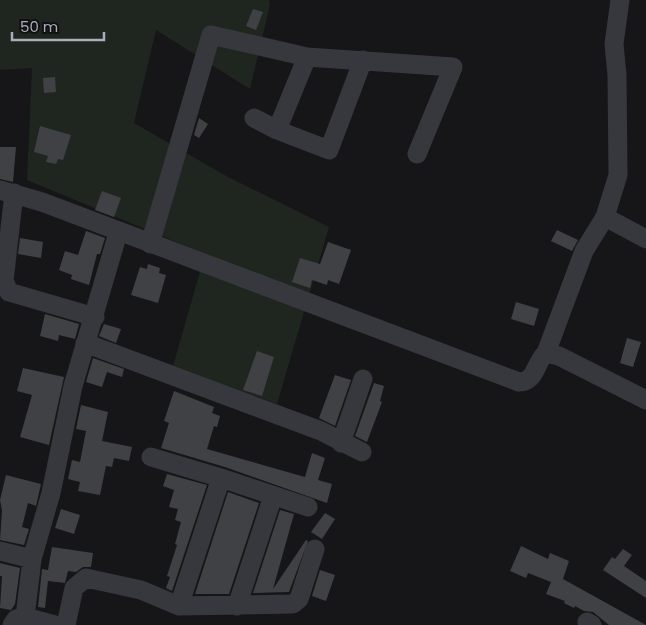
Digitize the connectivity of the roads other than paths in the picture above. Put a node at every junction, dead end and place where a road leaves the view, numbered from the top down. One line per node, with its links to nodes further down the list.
1 (620, 0): 8 (street)
2 (307, 57): 3 (street); 5 (street); 11 (street)
3 (363, 60): 5 (street); 6 (street)
4 (254, 118): 5 (street)
5 (277, 130)
6 (417, 154)
7 (7, 192): 9 (street); 12 (street)
8 (605, 217): 10 (street); 14 (street)
9 (118, 233): 11 (street); 12 (street)
10 (646, 239)
11 (150, 244): 14 (street)
12 (95, 317): 13 (street)
13 (85, 343): 17 (street); 25 (street)
14 (546, 353): 16 (street)
15 (363, 379): 17 (street)
16 (646, 400)
17 (341, 443): 18 (street)
18 (362, 452)
19 (151, 457): 20 (street)
20 (221, 478): 21 (street); 26 (street)
21 (273, 496): 22 (street); 27 (street)
22 (308, 507)
23 (315, 549): 27 (street)
24 (0, 551): 25 (street)
25 (32, 559): 28 (street)
26 (179, 606): 27 (street); 30 (street)
27 (237, 606)
28 (18, 621): 29 (street)
29 (55, 625)
30 (66, 625)

